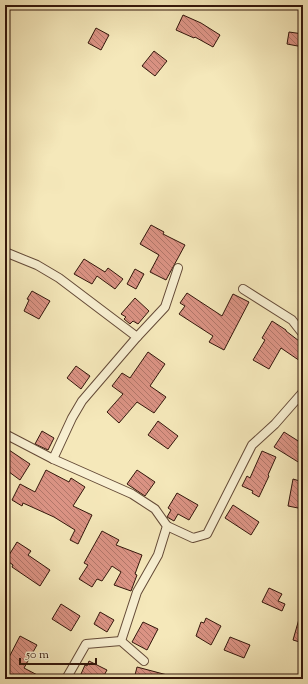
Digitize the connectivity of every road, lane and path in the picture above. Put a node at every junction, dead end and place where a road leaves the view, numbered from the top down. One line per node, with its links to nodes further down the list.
1 (5, 252): 5 (street)
2 (178, 268): 5 (street)
3 (243, 289): 4 (street)
4 (303, 334)
5 (137, 337): 8 (street)
6 (303, 392): 9 (street)
7 (5, 434): 8 (street)
8 (53, 459): 9 (street)
9 (167, 526): 10 (street)
10 (121, 641): 11 (street); 12 (street)
11 (144, 661)
12 (66, 679)

